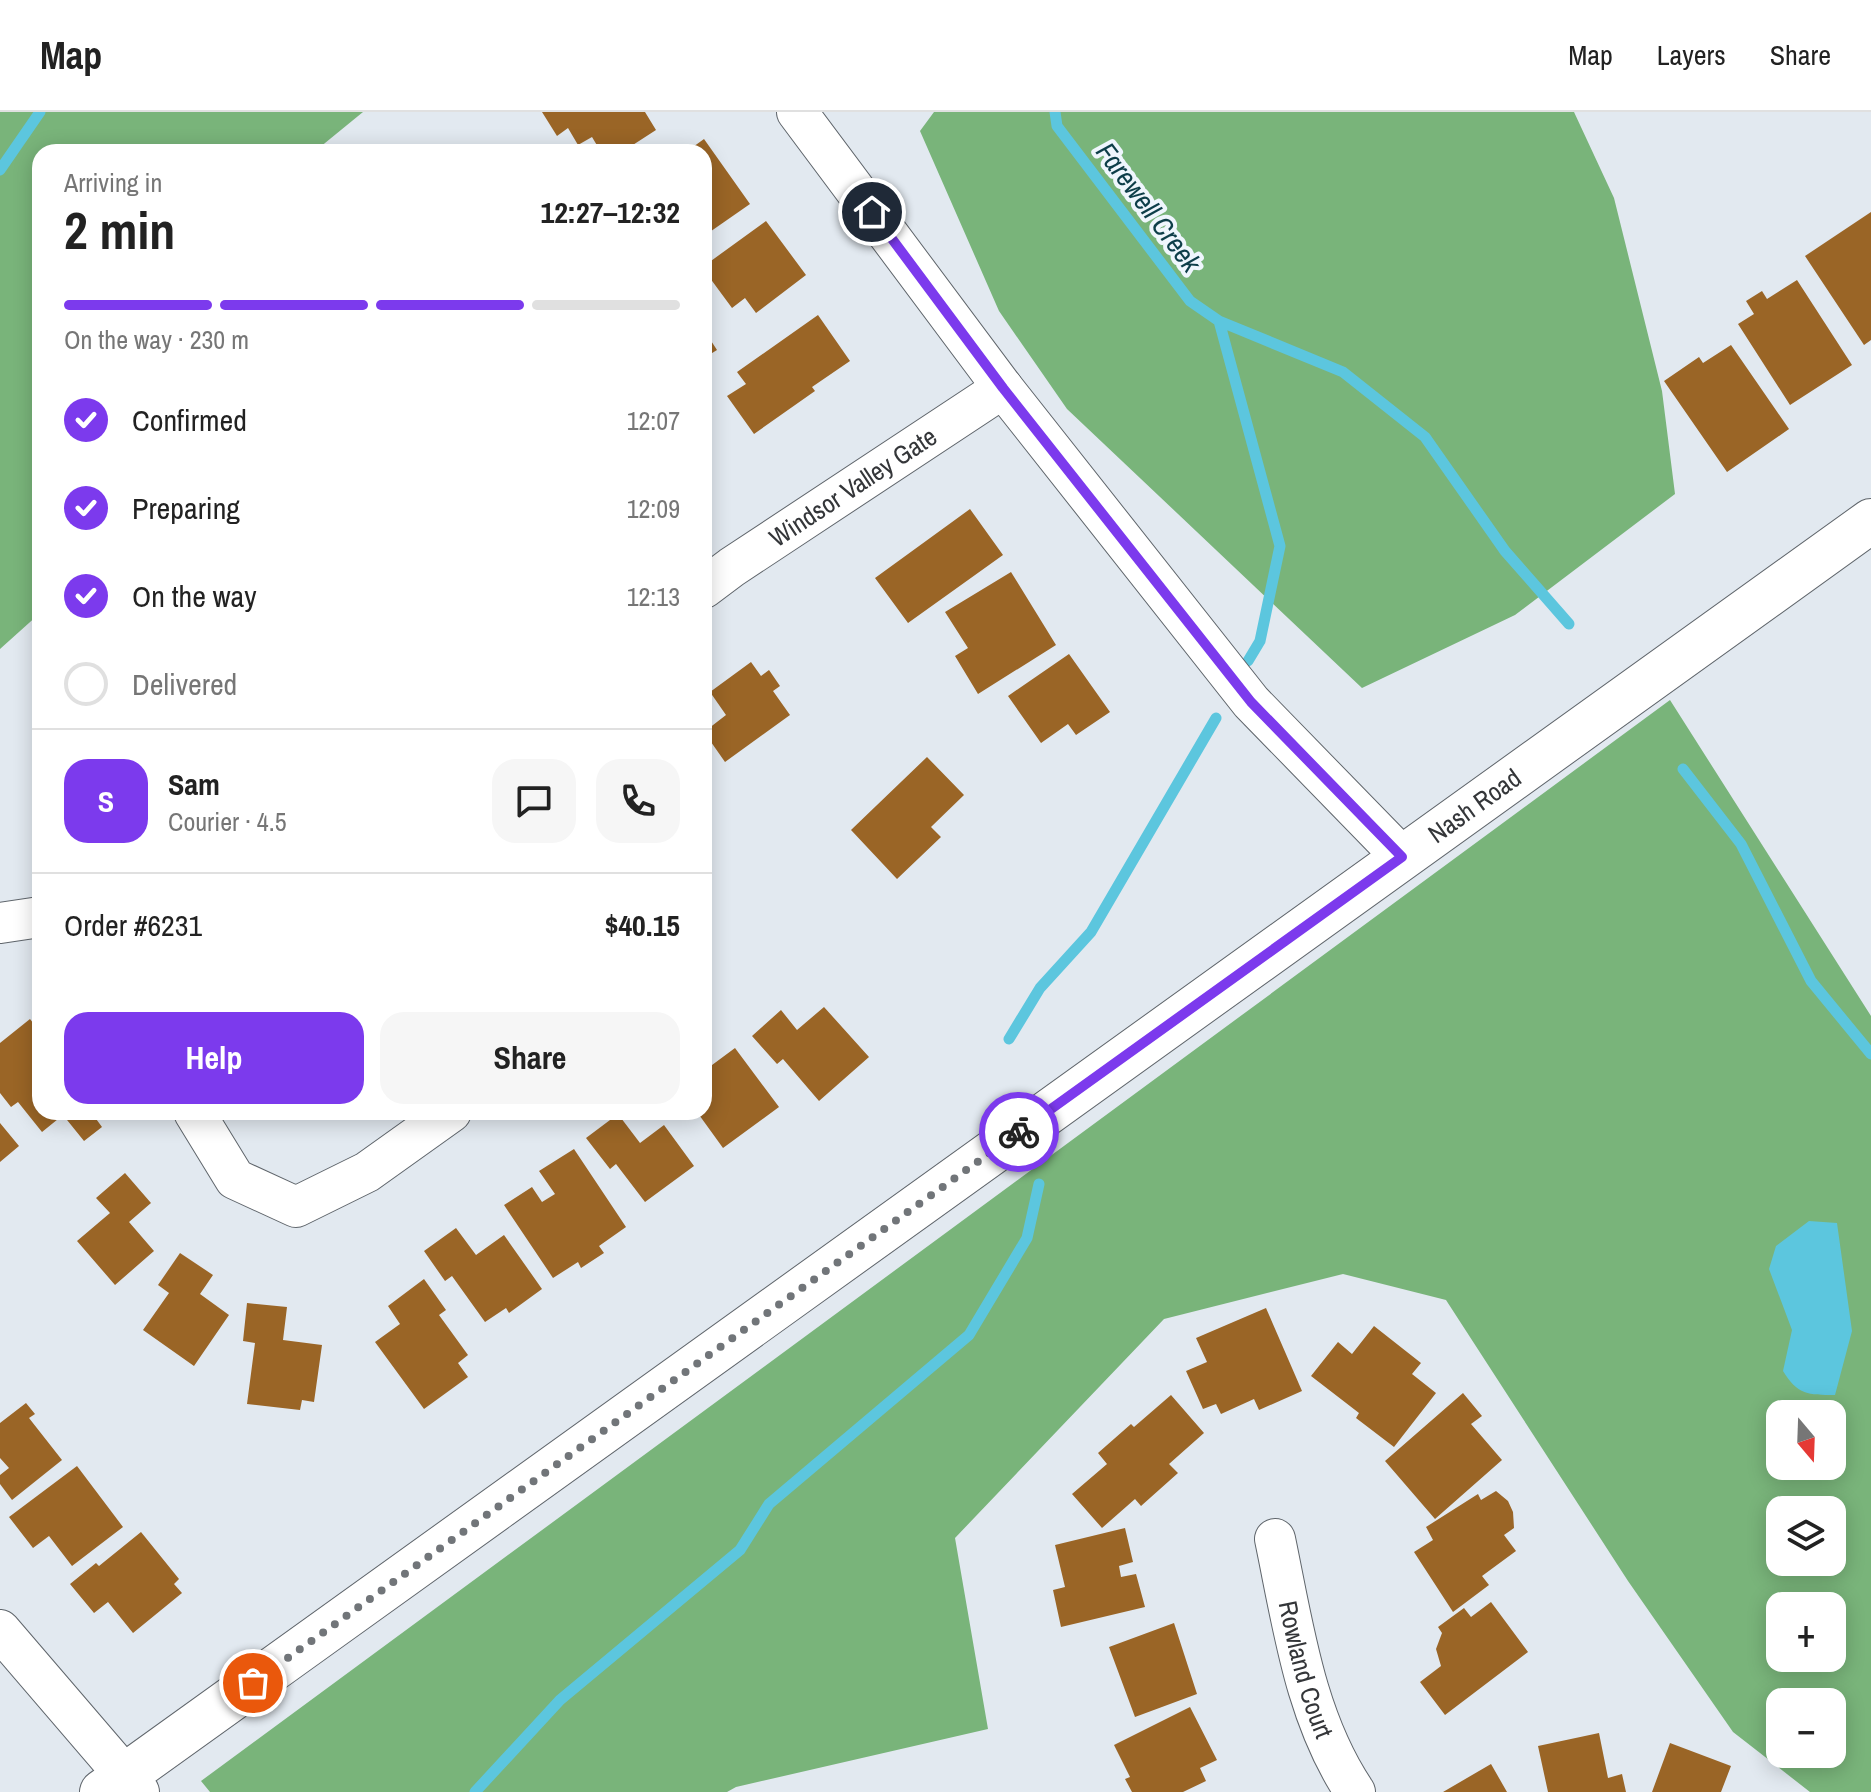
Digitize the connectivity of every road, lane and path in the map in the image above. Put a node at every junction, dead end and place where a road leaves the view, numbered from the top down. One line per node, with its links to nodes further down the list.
1 (797, 112): 2 (street)
2 (1003, 388): 4 (street, Windsor Valley Gate); 5 (street)
3 (1871, 521): 5 (street, Nash Road)
4 (712, 582)
5 (1402, 857): 12 (street, Nash Road)
6 (32, 918): 7 (street)
7 (0, 923)
8 (199, 1120): 9 (street)
9 (440, 1120)
10 (1275, 1539): 13 (street, Rowland Court)
11 (0, 1630): 12 (street)
12 (122, 1786)
13 (1355, 1792)

